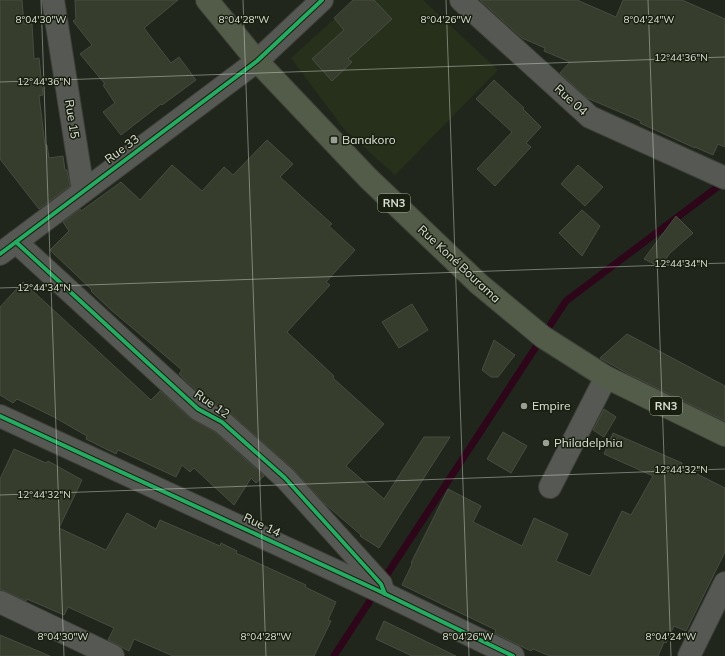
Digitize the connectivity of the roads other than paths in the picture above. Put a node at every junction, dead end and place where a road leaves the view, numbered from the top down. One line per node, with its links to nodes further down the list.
1 (53, 0): 7 (street, Rue 15)
2 (207, 0): 5 (highway, Rue Koné Bourama / RN3)
3 (322, 0): 5 (street, Rue 33)
4 (461, 0): 6 (street, Rue 04)
5 (257, 61): 7 (street, Rue 33); 9 (highway, Rue Koné Bourama / RN3)
6 (725, 178)
7 (83, 190): 8 (street, Rue 33)
8 (8, 248): 14 (street, Rue 12)
9 (606, 377): 11 (highway, Rue Koné Bourama / RN3); 12 (street)
10 (0, 416): 14 (street, Rue 14)
11 (725, 435)
12 (550, 487)
13 (725, 583): 18 (street)
14 (385, 594): 17 (street, Rue 14)
15 (0, 602): 16 (street)
16 (113, 656)
17 (513, 656)
18 (689, 656)

